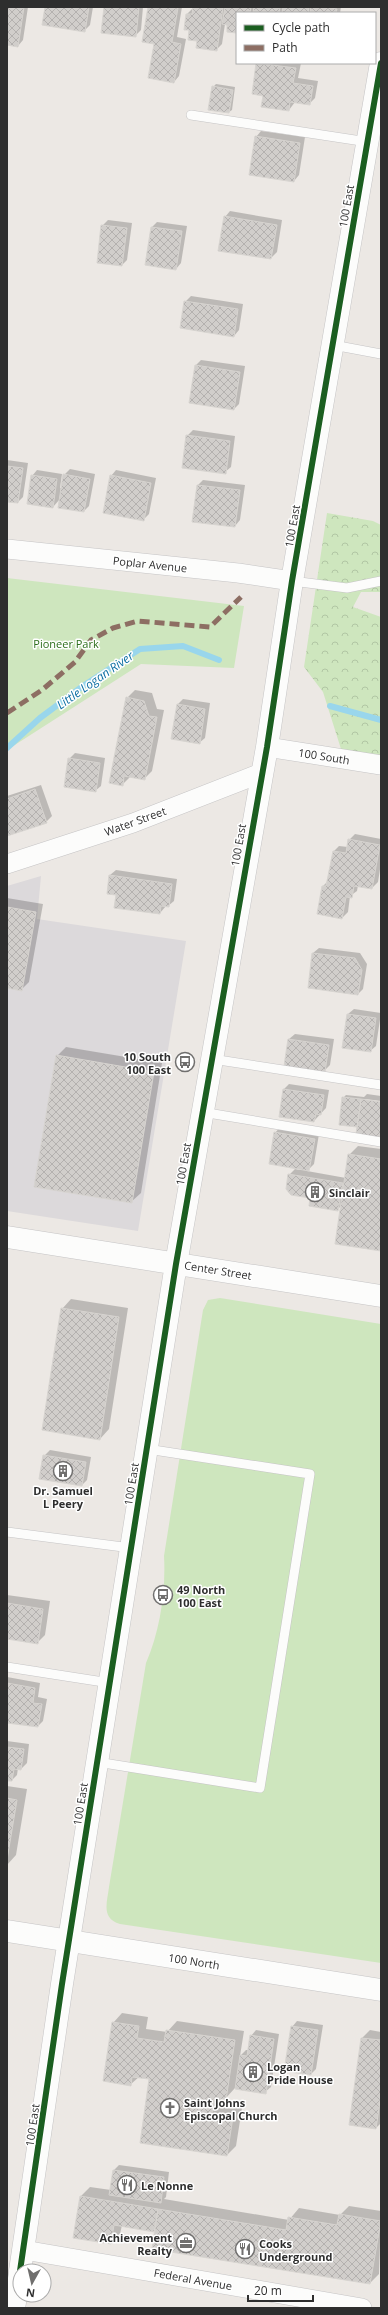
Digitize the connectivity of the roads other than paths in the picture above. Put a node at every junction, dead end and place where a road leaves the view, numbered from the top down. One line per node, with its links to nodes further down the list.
1 (381, 63): 3 (main road, 100 East)
2 (191, 115): 3 (lane)
3 (368, 142): 4 (main road, 100 East)
4 (333, 346): 5 (lane); 8 (main road, 100 East)
5 (381, 354)
6 (7, 549): 8 (street, Poplar Avenue)
7 (381, 581): 8 (lane)
8 (291, 591): 9 (main road, 100 East)
9 (267, 747): 10 (street, 100 South); 11 (main road, 100 East)
10 (381, 765)
11 (261, 773): 12 (street, Water Street); 13 (main road, 100 East)
12 (7, 864)
13 (211, 1058): 14 (lane); 15 (main road, 100 East)
14 (381, 1085)
15 (202, 1112): 16 (lane); 18 (main road, 100 East)
16 (381, 1142)
17 (7, 1237): 18 (main road, Center Street)
18 (176, 1264): 19 (main road, Center Street); 20 (main road, 100 East)
19 (381, 1296)
20 (147, 1449): 22 (main road, 100 East); 25 (lane)
21 (7, 1532): 22 (lane)
22 (131, 1548): 24 (main road, 100 East)
23 (7, 1667): 24 (lane)
24 (110, 1683): 25 (main road, 100 East)
25 (97, 1762): 27 (main road, 100 East)
26 (7, 1931): 27 (main road, 100 North)
27 (69, 1941): 28 (main road, 100 North); 29 (main road, 100 East)
28 (381, 1990)
29 (24, 2250): 30 (main road, 100 East); 31 (street, Federal Avenue)
30 (22, 2263)
31 (362, 2308)

